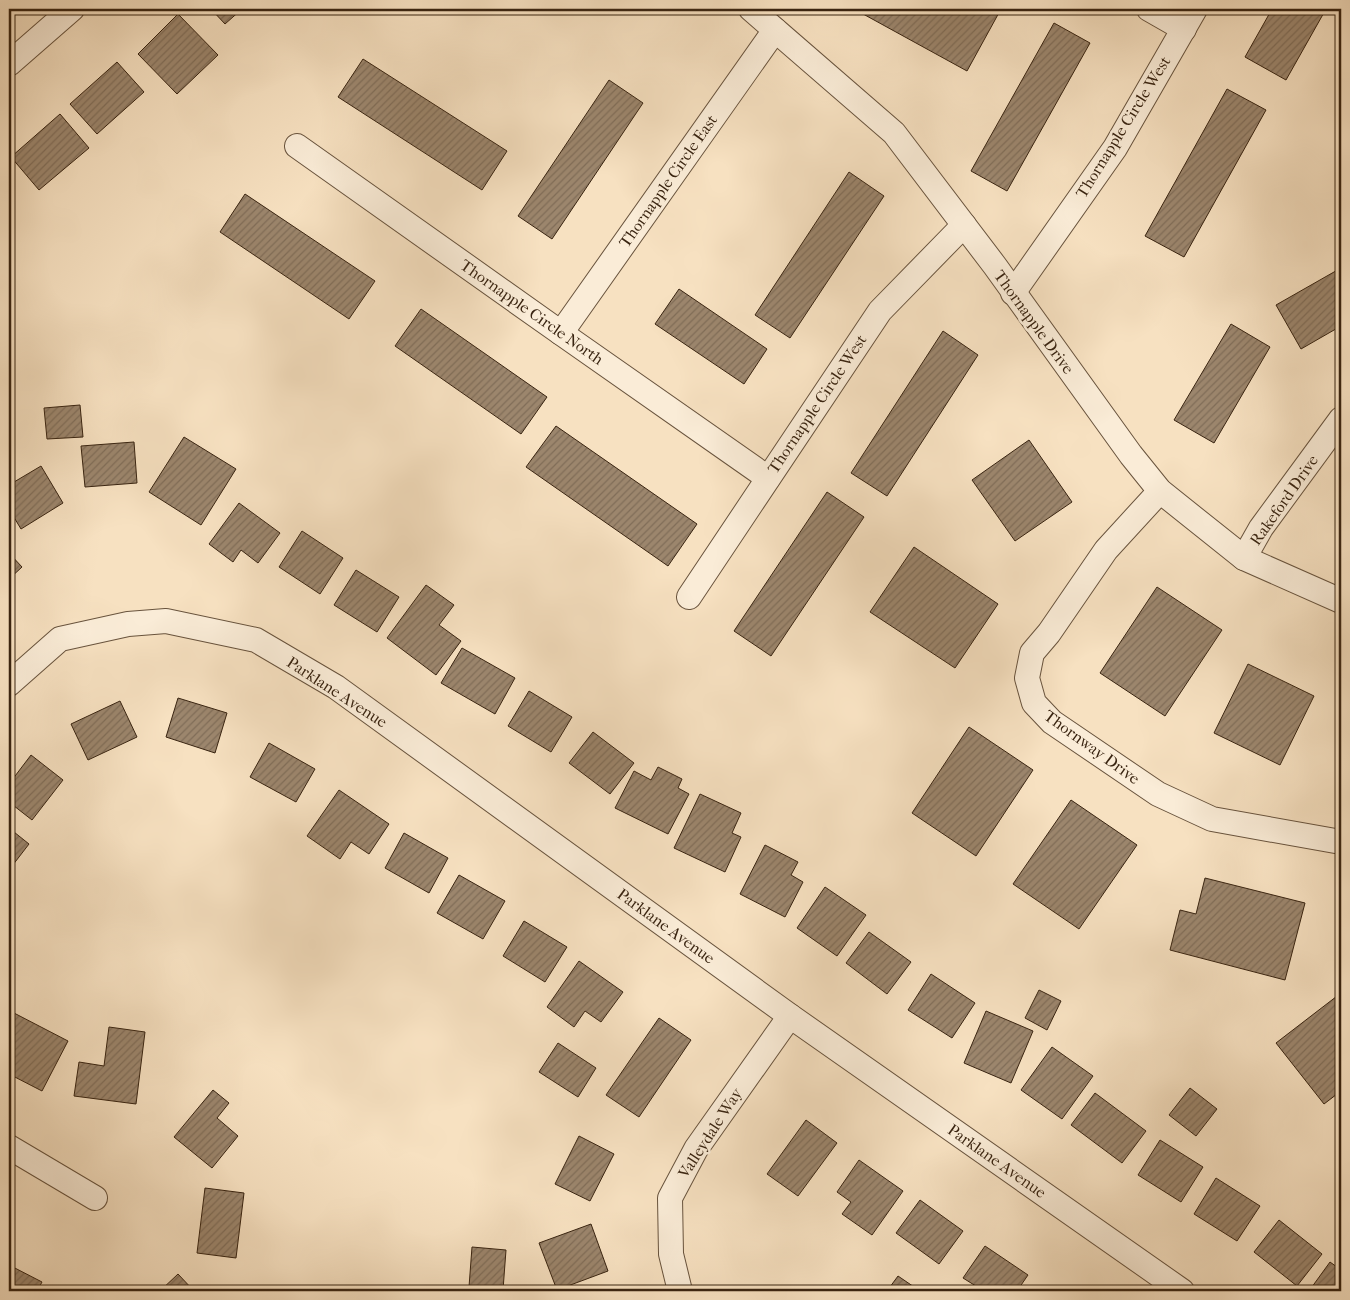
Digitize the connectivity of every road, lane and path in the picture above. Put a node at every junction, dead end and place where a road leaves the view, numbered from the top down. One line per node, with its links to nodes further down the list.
1 (72, 9): 7 (street)
2 (751, 9): 6 (street, Thornapple Drive)
3 (1149, 9): 5 (street)
4 (1195, 9): 5 (street, Thornapple Circle West)
5 (1184, 29): 10 (street, Thornapple Circle West)
6 (775, 30): 9 (street, Thornapple Drive); 11 (street, Thornapple Circle East)
7 (9, 64)
8 (298, 146): 11 (street, Thornapple Circle North)
9 (964, 226): 10 (street, Thornapple Drive); 13 (street, Thornapple Circle West)
10 (1014, 293): 14 (street, Thornapple Drive)
11 (561, 333): 13 (street, Thornapple Circle North)
12 (1341, 419): 15 (street, Rakeford Drive)
13 (768, 478): 16 (street, Thornapple Circle West)
14 (1160, 491): 15 (street, Thornapple Drive); 19 (street, Thornway Drive)
15 (1244, 558): 17 (street, Thornapple Drive)
16 (689, 597)
17 (1341, 601)
18 (9, 684): 20 (street, Parklane Avenue)
19 (1341, 842)
20 (790, 1016): 23 (street, Valleydale Way); 24 (street, Parklane Avenue)
21 (9, 1147): 22 (street)
22 (95, 1198)
23 (680, 1291)
24 (1182, 1291)

